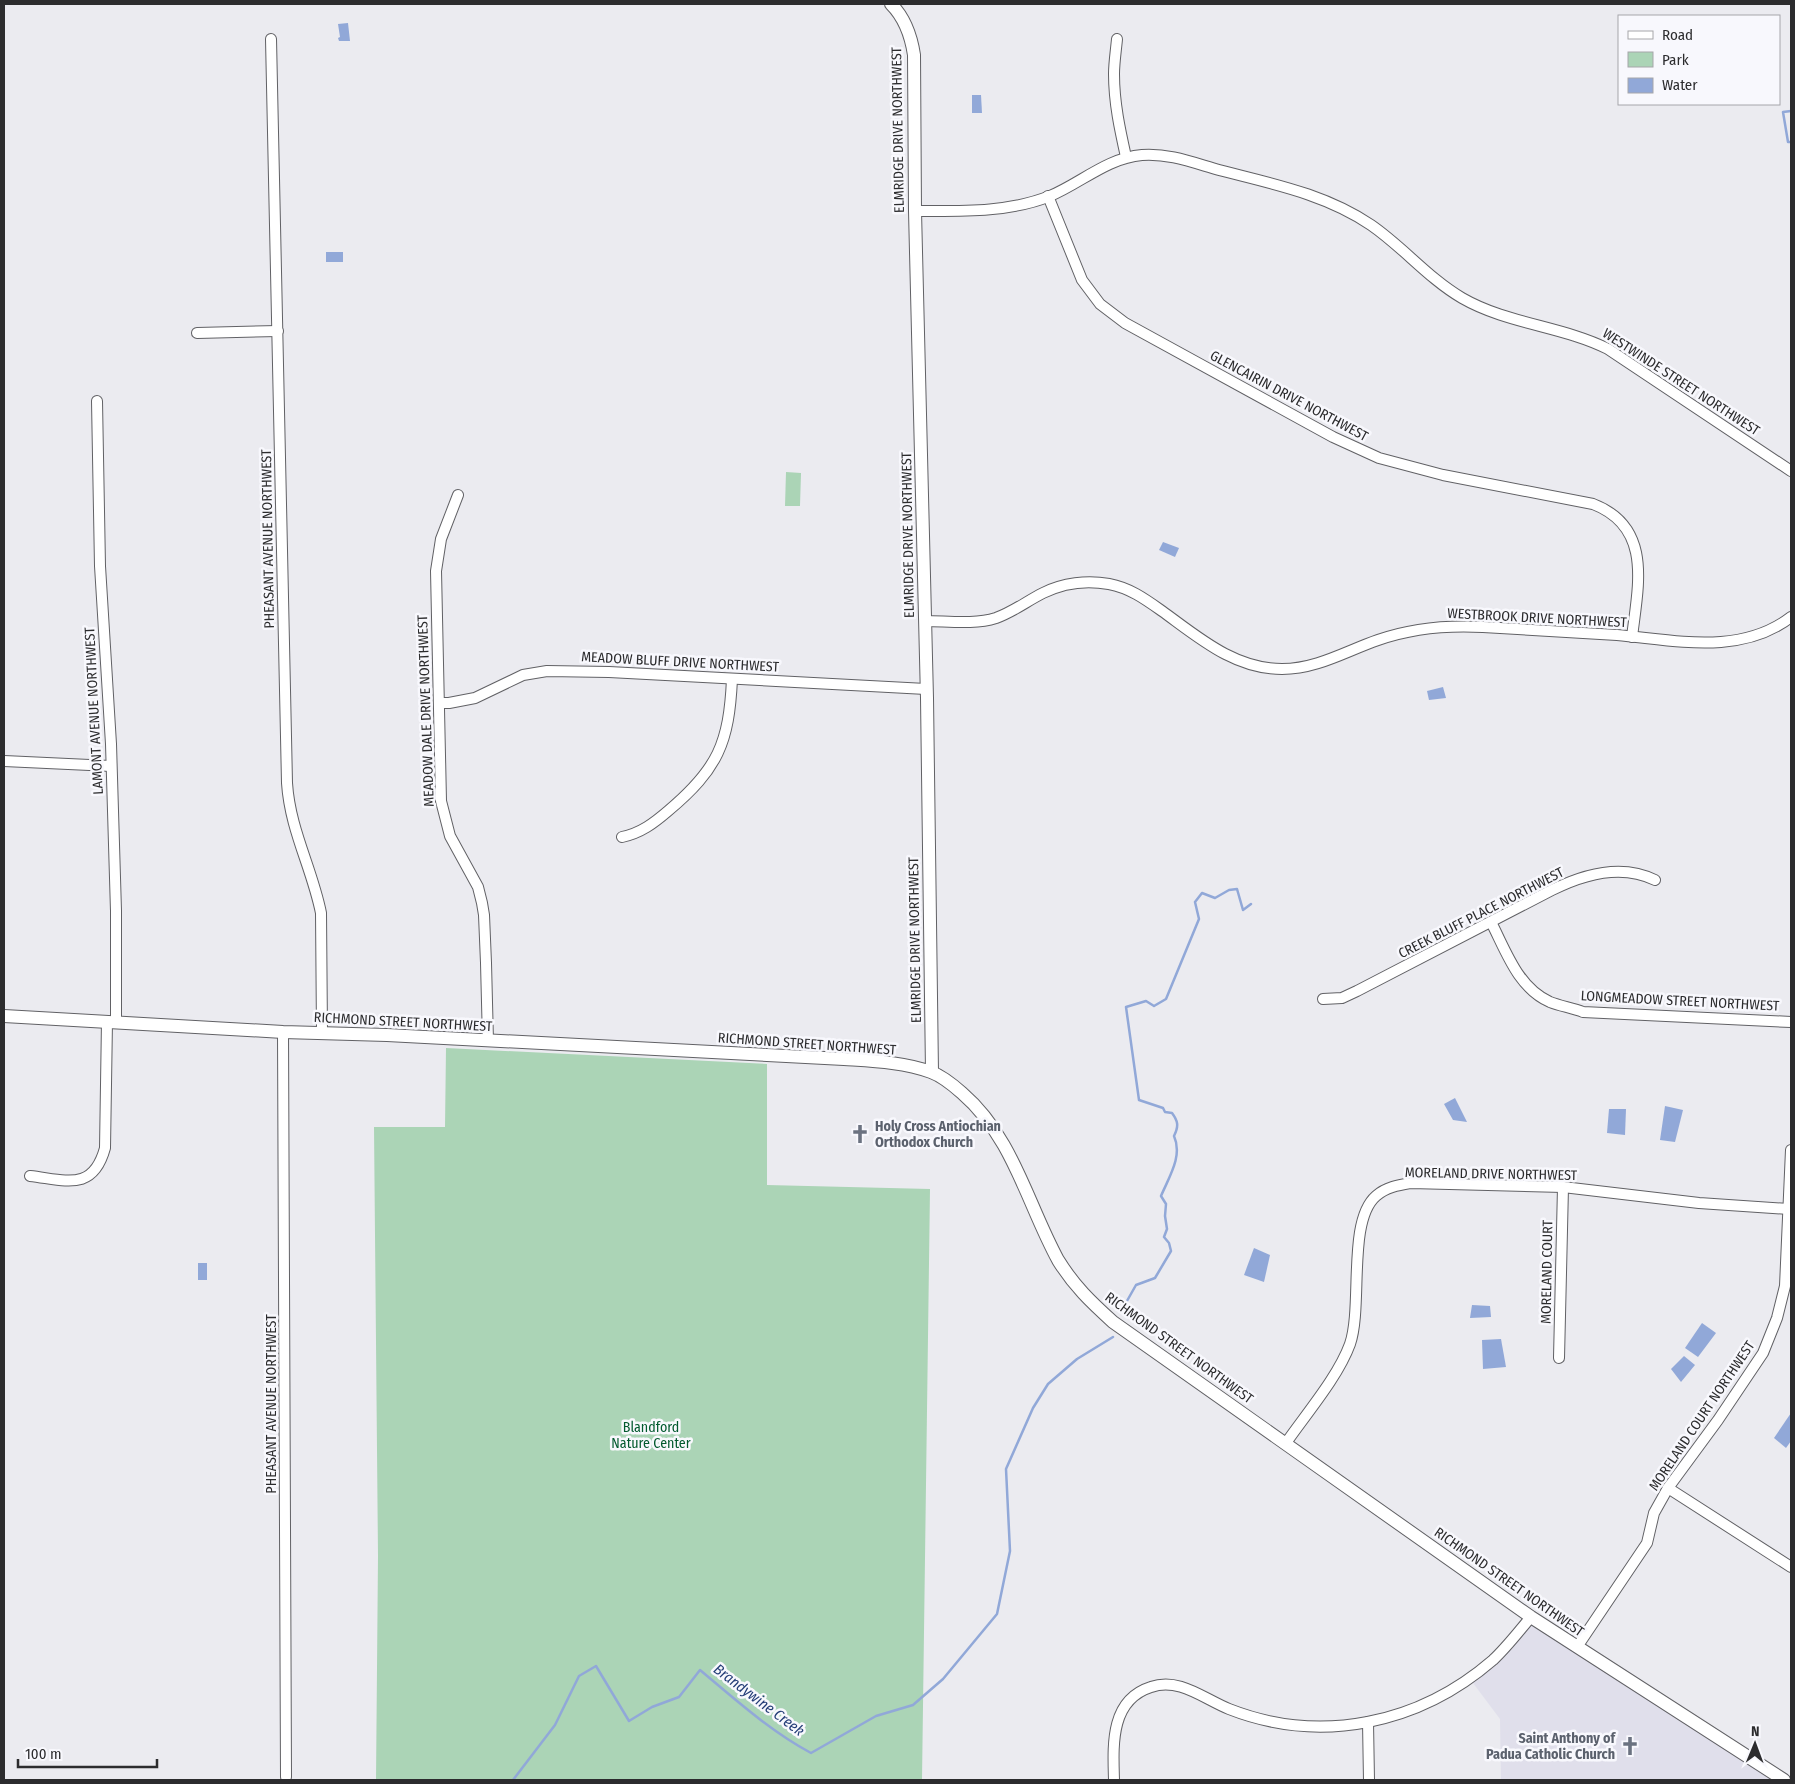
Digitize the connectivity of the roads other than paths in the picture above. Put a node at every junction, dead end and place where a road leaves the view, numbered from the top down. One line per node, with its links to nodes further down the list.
1 (891, 4): 6 (street, ELMRIDGE DRIVE NORTHWEST)
2 (271, 39): 7 (street, PHEASANT AVENUE NORTHWEST)
3 (1118, 39): 4 (street)
4 (1126, 157): 5 (street, WESTWINDE STREET NORTHWEST); 10 (street, WESTWINDE STREET NORTHWEST)
5 (1048, 196): 6 (street, WESTWINDE STREET NORTHWEST); 14 (street, GLENCAIRIN DRIVE NORTHWEST)
6 (915, 211): 13 (street, ELMRIDGE DRIVE NORTHWEST)
7 (278, 331): 8 (street); 28 (street, PHEASANT AVENUE NORTHWEST)
8 (197, 333)
9 (97, 401): 19 (street, LAMONT AVENUE NORTHWEST)
10 (1791, 471)
11 (458, 495): 17 (street, MEADOW DALE DRIVE NORTHWEST)
12 (1791, 617): 14 (street, WESTBROOK DRIVE NORTHWEST)
13 (925, 621): 14 (street, WESTBROOK DRIVE NORTHWEST); 16 (street, ELMRIDGE DRIVE NORTHWEST)
14 (1632, 637)
15 (732, 679): 16 (street, MEADOW BLUFF DRIVE NORTHWEST); 17 (street, MEADOW BLUFF DRIVE NORTHWEST); 20 (street)
16 (926, 689): 30 (street, ELMRIDGE DRIVE NORTHWEST)
17 (439, 703): 29 (street, MEADOW DALE DRIVE NORTHWEST)
18 (4, 761): 19 (street)
19 (111, 766): 25 (street, LAMONT AVENUE NORTHWEST)
20 (622, 836)
21 (1655, 880): 22 (street, CREEK BLUFF PLACE NORTHWEST)
22 (1491, 922): 23 (street, CREEK BLUFF PLACE NORTHWEST); 26 (street, LONGMEADOW STREET NORTHWEST)
23 (1323, 999)
24 (4, 1016): 25 (street, RICHMOND STREET NORTHWEST)
25 (112, 1021): 27 (street, RICHMOND STREET NORTHWEST); 32 (street, LAMONT AVENUE NORTHWEST)
26 (1791, 1022)
27 (283, 1032): 28 (street, RICHMOND STREET NORTHWEST); 42 (street, PHEASANT AVENUE NORTHWEST)
28 (322, 1032): 29 (street, RICHMOND STREET NORTHWEST)
29 (488, 1041): 30 (street, RICHMOND STREET NORTHWEST)
30 (932, 1072): 36 (street, RICHMOND STREET NORTHWEST)
31 (1791, 1150): 34 (street, MORELAND COURT NORTHWEST)
32 (30, 1176)
33 (1563, 1187): 34 (street, MORELAND DRIVE NORTHWEST); 35 (street, MORELAND COURT); 36 (street, MORELAND DRIVE NORTHWEST)
34 (1789, 1210): 37 (street, MORELAND COURT NORTHWEST)
35 (1559, 1358)
36 (1286, 1444): 39 (street, RICHMOND STREET NORTHWEST)
37 (1668, 1488): 38 (street); 40 (street, MORELAND COURT NORTHWEST)
38 (1791, 1567)
39 (1531, 1617): 40 (street, RICHMOND STREET NORTHWEST); 41 (street)
40 (1577, 1647): 45 (street, RICHMOND STREET NORTHWEST)
41 (1368, 1722): 43 (street); 44 (street)
42 (286, 1777)
43 (1114, 1780)
44 (1369, 1780)
45 (1784, 1780)

